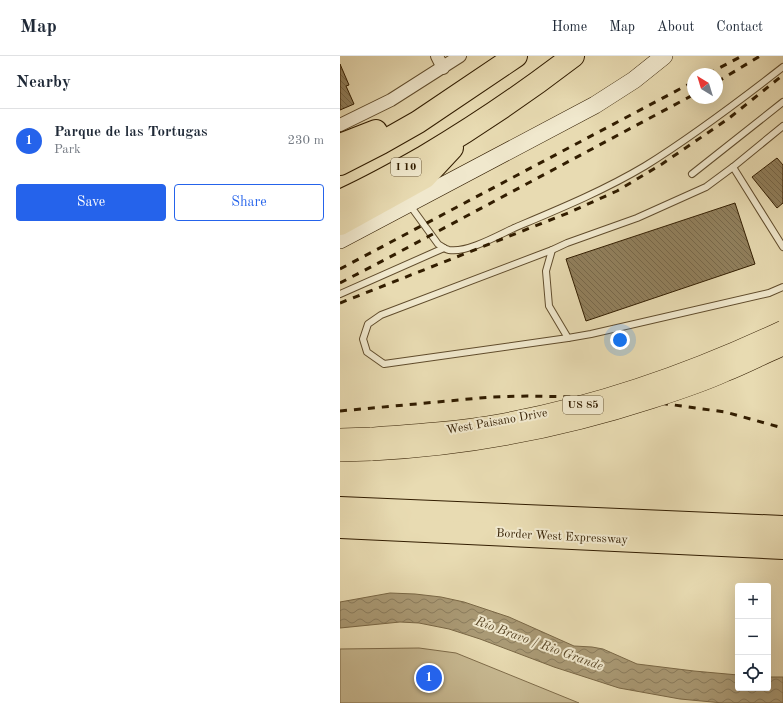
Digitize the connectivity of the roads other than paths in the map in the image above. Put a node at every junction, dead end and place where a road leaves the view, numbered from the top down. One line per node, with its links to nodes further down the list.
1 (437, 56): 6 (street)
2 (460, 56): 6 (street)
3 (516, 56): 8 (highway)
4 (573, 56): 12 (highway, I 10)
5 (664, 56): 18 (street)
6 (443, 68): 10 (street)
7 (783, 68): 22 (lane)
8 (449, 102): 13 (highway); 14 (highway)
9 (783, 102): 16 (lane)
10 (340, 125)
11 (783, 126): 15 (lane)
12 (470, 130): 17 (highway, I 10); 19 (highway)
13 (340, 145)
14 (340, 164)
15 (733, 167): 21 (lane); 23 (lane)
16 (692, 174)
17 (340, 201)
18 (409, 204): 20 (street); 22 (lane)
19 (340, 224)
20 (340, 240)
21 (783, 247)
22 (444, 248): 25 (lane)
23 (552, 250): 27 (lane); 27 (lane)
24 (783, 287): 27 (lane)
25 (340, 294)
26 (783, 330): 30 (main road, West Paisano Drive / US 85, bridge)
27 (568, 338)
28 (783, 346): 30 (main road, West Paisano Drive / US 85, bridge)
29 (340, 438): 30 (main road, West Paisano Drive / US 85)
30 (372, 444): 31 (main road, West Paisano Drive / US 85)
31 (340, 452)
32 (340, 508): 34 (highway, Border West Expressway)
33 (340, 527): 35 (highway, Border West Expressway)
34 (783, 527)
35 (783, 548)

